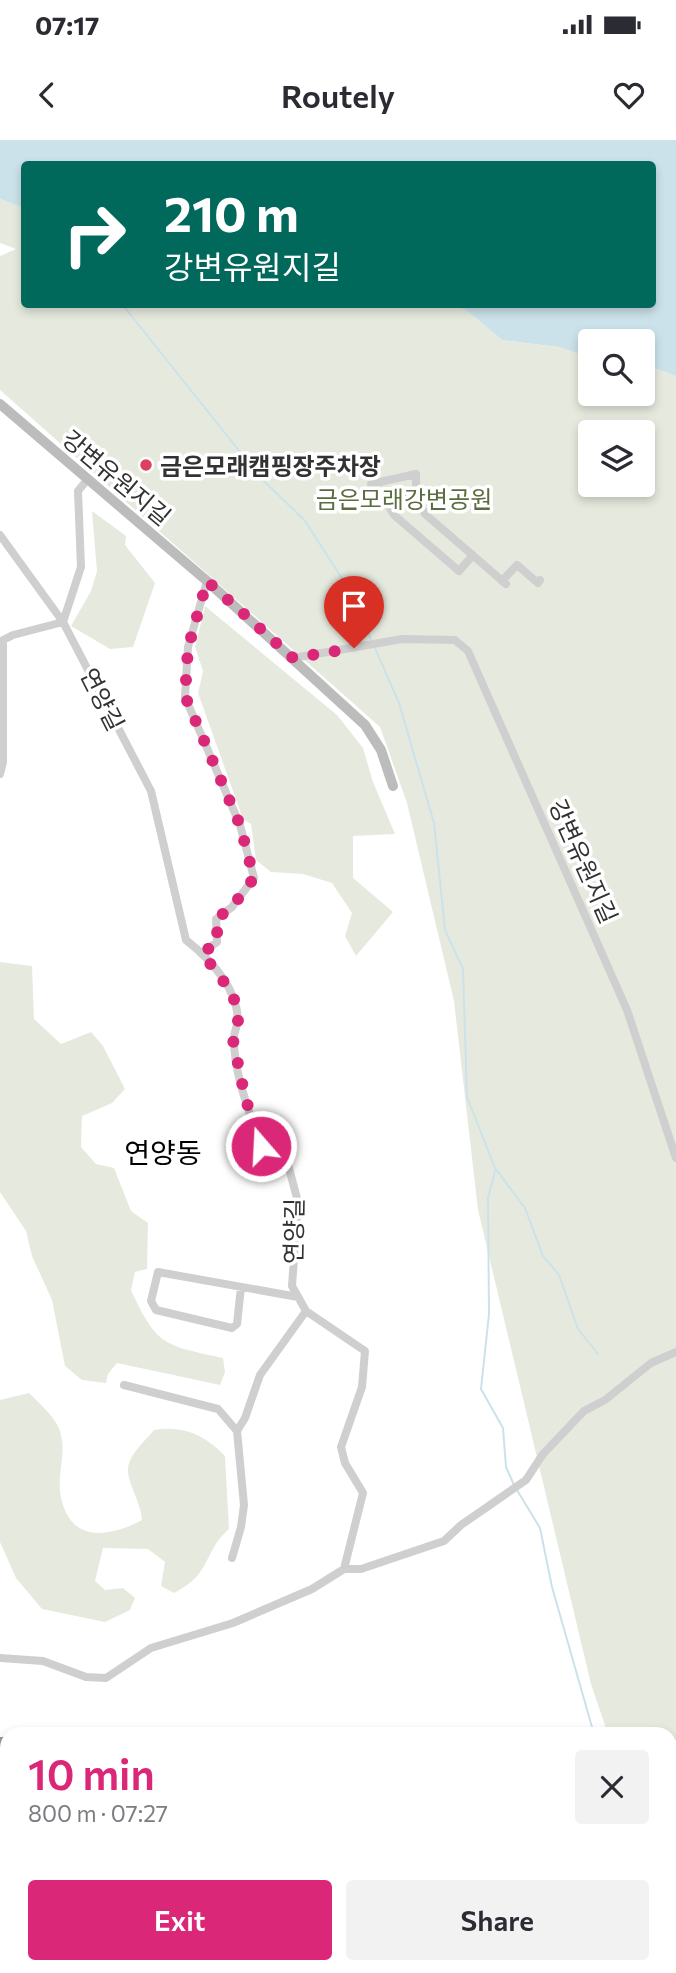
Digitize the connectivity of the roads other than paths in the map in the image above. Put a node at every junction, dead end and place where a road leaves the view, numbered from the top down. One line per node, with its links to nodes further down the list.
1 (0, 404): 2 (street, 강변유원지길)
2 (87, 480): 8 (street, 강변유원지길); 9 (street)
3 (416, 495): 4 (street); 4 (street); 6 (street)
4 (388, 505): 6 (street)
5 (0, 535): 9 (street, 연양길)
6 (472, 555): 7 (street)
7 (540, 580)
8 (207, 581): 10 (street, 강변유원지길); 13 (street)
9 (63, 622): 11 (street); 13 (street, 연양길)
10 (293, 658): 12 (street, 강변유원지길); 14 (street, 강변유원지길)
11 (0, 774)
12 (393, 786)
13 (202, 953): 16 (street, 연양길)
14 (676, 1158)
15 (241, 1287): 15 (street); 16 (street)
16 (298, 1297): 17 (street, 연양길)
17 (306, 1311): 20 (street); 22 (street, 연양길)
18 (676, 1352): 22 (street)
19 (124, 1385): 20 (street)
20 (237, 1431): 21 (street)
21 (232, 1558)
22 (344, 1569): 23 (street)
23 (0, 1658)

